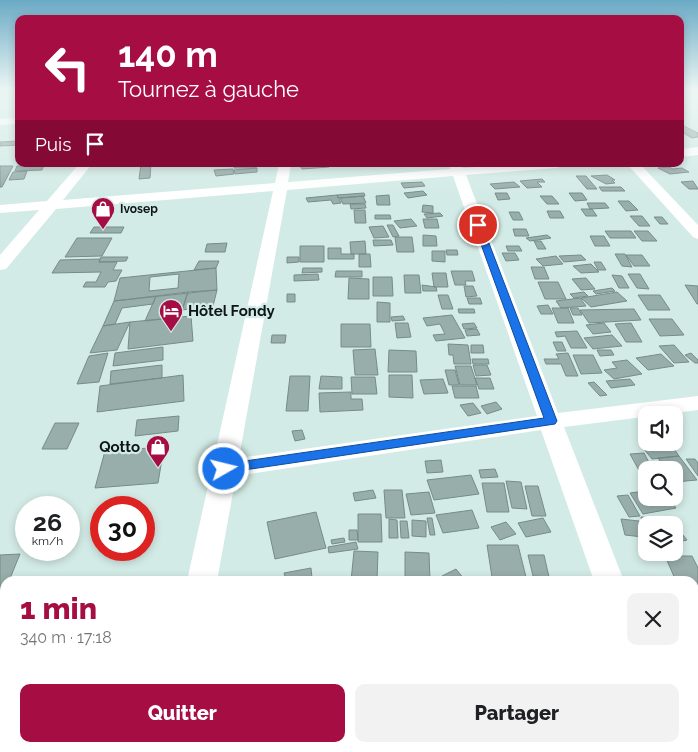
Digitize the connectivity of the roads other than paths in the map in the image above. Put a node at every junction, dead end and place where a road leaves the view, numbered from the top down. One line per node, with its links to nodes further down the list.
1 (698, 152): 2 (street)
2 (684, 153)
3 (83, 167): 9 (street)
4 (285, 167): 8 (street)
5 (482, 167): 7 (street)
6 (637, 167): 11 (street)
7 (457, 168): 8 (street); 14 (street)
8 (282, 186): 9 (street); 15 (street)
9 (49, 205): 10 (street); 12 (street)
10 (0, 210)
11 (698, 234)
12 (0, 265)
13 (698, 403): 14 (street)
14 (551, 421): 15 (street); 17 (street)
15 (224, 469): 16 (street)
16 (203, 576)
17 (607, 576)

